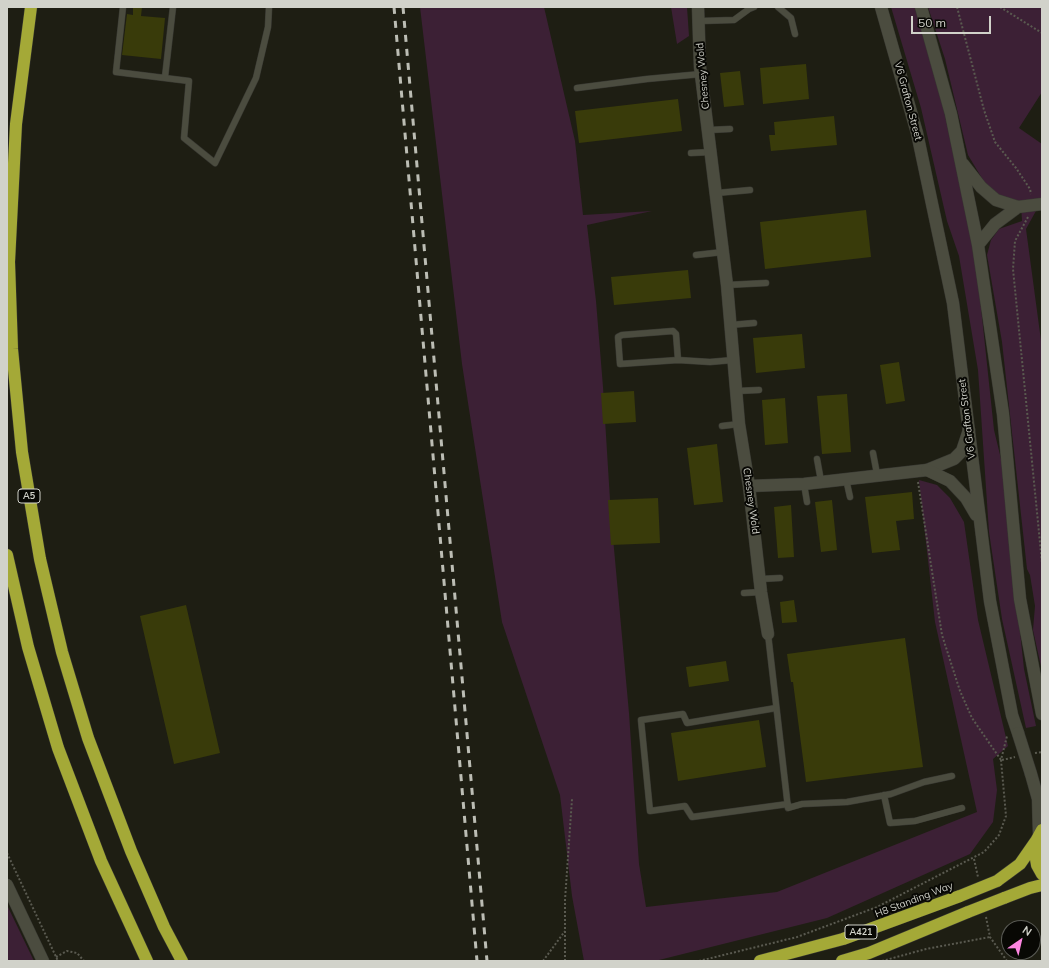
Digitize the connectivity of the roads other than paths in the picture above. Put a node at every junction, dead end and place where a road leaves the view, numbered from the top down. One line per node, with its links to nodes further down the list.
1 (31, 7): 67 (highway, A5)
2 (123, 7): 13 (lane)
3 (173, 7): 13 (lane)
4 (269, 7): 13 (lane)
5 (698, 7): 10 (street, Chesney Wold)
6 (754, 7): 10 (lane)
7 (778, 7): 11 (lane)
8 (881, 7): 37 (street, V6 Grafton Street)
9 (921, 7): 19 (street)
10 (700, 21): 12 (street, Chesney Wold)
11 (795, 34)
12 (702, 74): 14 (lane); 16 (street, Chesney Wold)
13 (165, 78)
14 (577, 88)
15 (730, 129): 16 (lane)
16 (709, 130): 17 (street, Chesney Wold)
17 (711, 152): 18 (lane); 21 (street, Chesney Wold)
18 (691, 153)
19 (961, 161): 23 (street); 24 (street)
20 (750, 190): 21 (lane)
21 (717, 193): 25 (street, Chesney Wold)
22 (1038, 205): 23 (street)
23 (1018, 207): 24 (street)
24 (978, 245): 56 (street)
25 (723, 252): 26 (lane); 28 (street, Chesney Wold)
26 (696, 255)
27 (766, 283): 28 (lane)
28 (727, 285): 30 (street, Chesney Wold)
29 (754, 323): 30 (lane)
30 (730, 325): 32 (street, Chesney Wold)
31 (678, 360): 31 (lane); 32 (lane)
32 (733, 360): 34 (street, Chesney Wold)
33 (759, 390): 34 (lane)
34 (737, 391): 35 (street, Chesney Wold)
35 (739, 424): 36 (lane); 45 (street, Chesney Wold)
36 (722, 426)
37 (969, 430): 40 (street); 48 (street, V6 Grafton Street)
38 (873, 453): 41 (lane)
39 (817, 459): 43 (lane)
40 (921, 470): 41 (street); 48 (street)
41 (877, 474): 42 (street)
42 (846, 479): 43 (street); 46 (lane)
43 (821, 481): 44 (street)
44 (804, 484): 45 (street); 47 (lane)
45 (750, 486): 51 (street, Chesney Wold)
46 (850, 497)
47 (807, 502)
48 (979, 520): 61 (street, V6 Grafton Street, bridge)
49 (7, 555): 66 (highway)
50 (780, 578): 51 (lane)
51 (761, 579): 52 (street, Chesney Wold)
52 (761, 592): 53 (lane); 54 (street, Chesney Wold)
53 (744, 594)
54 (768, 634): 55 (lane)
55 (776, 708): 59 (lane); 59 (lane)
56 (1042, 714)
57 (952, 776): 58 (lane)
58 (884, 795): 59 (lane); 60 (lane)
59 (788, 804)
60 (962, 808)
61 (1039, 835): 62 (highway); 68 (highway, H8 Standing Way / A421, bridge)
62 (1042, 874)
63 (7, 885): 65 (street)
64 (1042, 885): 69 (highway, A421, bridge)
65 (43, 961)
66 (147, 961)
67 (182, 961)
68 (760, 961)
69 (842, 961)

